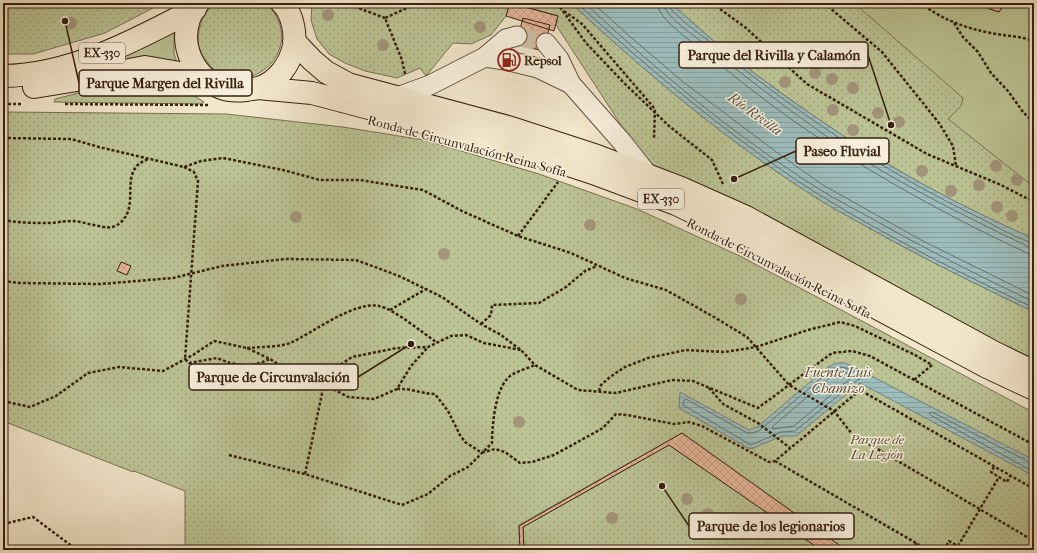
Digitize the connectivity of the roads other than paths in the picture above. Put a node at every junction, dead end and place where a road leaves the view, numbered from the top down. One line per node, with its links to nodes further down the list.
1 (196, 6): 7 (main road, Ronda de Circunvalación Reina Sofía / EX-330); 8 (main road, Ronda de Circunvalación Reina Sofía / EX-330)
2 (289, 8): 4 (main road, Ronda de Circunvalación Reina Sofía / EX-330)
3 (517, 36): 6 (lane)
4 (294, 41): 10 (main road, Ronda de Circunvalación Reina Sofía / EX-330); 12 (main road, Ronda de Circunvalación Reina Sofía / EX-330)
5 (546, 44): 9 (lane)
6 (485, 57): 9 (lane); 12 (lane)
7 (3, 76)
8 (203, 77): 10 (main road, Ronda de Circunvalación Reina Sofía / EX-330); 11 (main road, Ronda de Circunvalación Reina Sofía / EX-330)
9 (571, 84): 13 (lane)
10 (258, 88): 15 (main road, Ronda de Circunvalación Reina Sofía / EX-330)
11 (3, 90)
12 (404, 94): 13 (main road, Ronda de Circunvalación Reina Sofía / EX-330)
13 (648, 176): 14 (main road, Ronda de Circunvalación Reina Sofía / EX-330)
14 (1034, 372)
15 (1034, 389)

